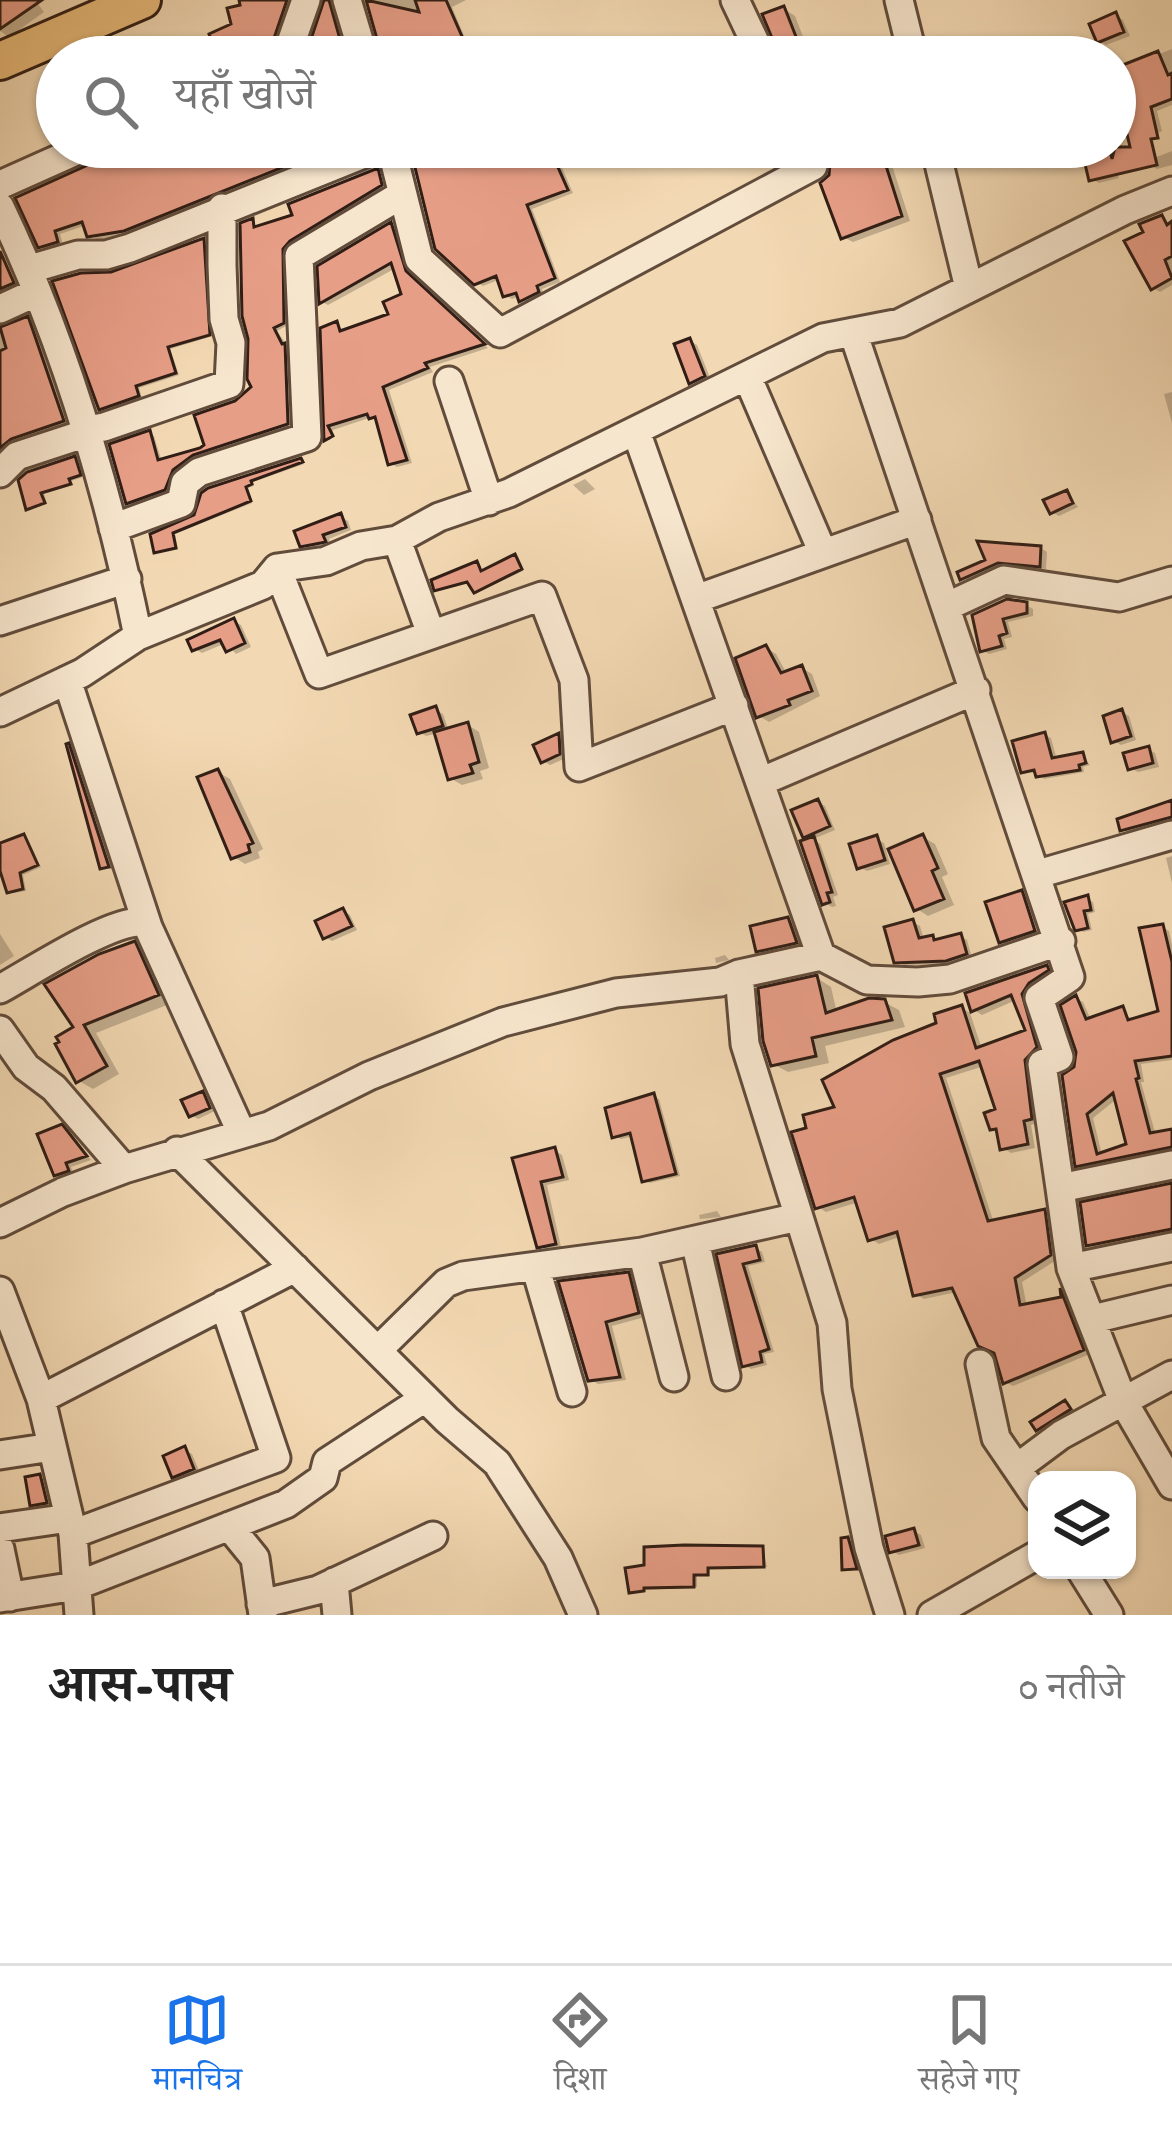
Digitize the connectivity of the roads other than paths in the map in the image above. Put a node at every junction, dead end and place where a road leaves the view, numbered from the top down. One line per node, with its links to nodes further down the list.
1 (306, 0): 7 (street)
2 (347, 0): 8 (street)
3 (735, 0): 9 (street)
4 (899, 0): 10 (street)
5 (128, 1): 6 (main road)
6 (53, 36)
7 (293, 36)
8 (358, 36)
9 (752, 36)
10 (908, 36)
11 (36, 44): 12 (main road)
12 (0, 61)
13 (38, 168): 18 (street)
14 (326, 168): 22 (street)
15 (395, 168): 20 (street)
16 (809, 168): 20 (street)
17 (940, 168): 24 (street)
18 (0, 185)
19 (1172, 190): 24 (street)
20 (401, 195): 34 (street)
21 (0, 207): 23 (street)
22 (222, 208): 23 (street); 29 (street)
23 (33, 280): 25 (street); 29 (street)
24 (969, 288): 26 (street)
25 (0, 309)
26 (854, 332): 27 (street); 33 (street)
27 (746, 376): 30 (street); 36 (street)
28 (449, 382): 32 (street)
29 (86, 429): 31 (street); 34 (street)
30 (636, 431): 32 (street); 40 (street)
31 (0, 473)
32 (489, 501): 35 (street)
33 (916, 520): 36 (street); 41 (street)
34 (113, 527): 38 (street)
35 (397, 540): 37 (street); 43 (street)
36 (823, 553): 40 (street)
37 (278, 568): 43 (street); 44 (street)
38 (127, 579): 42 (street); 44 (street)
39 (1172, 580): 41 (street)
40 (696, 598): 47 (street)
41 (948, 606): 46 (street)
42 (0, 621)
43 (431, 634): 47 (street)
44 (138, 636): 45 (street)
45 (67, 680): 48 (street); 52 (street)
46 (976, 691): 49 (street); 51 (street)
47 (734, 706): 49 (street)
48 (0, 712)
49 (760, 782): 54 (street)
50 (1172, 836): 51 (street)
51 (1038, 874): 53 (street)
52 (148, 927): 56 (street); 58 (street)
53 (1061, 941): 54 (street); 62 (street)
54 (821, 956): 55 (street)
55 (739, 974): 58 (street); 63 (street)
56 (0, 988)
57 (0, 1030): 61 (street)
58 (242, 1134): 59 (street)
59 (177, 1151): 61 (street); 68 (street)
60 (1172, 1165): 62 (street)
61 (124, 1169): 64 (street)
62 (1060, 1187): 69 (street)
63 (798, 1217): 65 (street); 105 (street)
64 (0, 1223)
65 (695, 1241): 67 (street); 78 (street)
66 (1172, 1247): 69 (street)
67 (642, 1252): 70 (street); 79 (street)
68 (295, 1268): 73 (street); 75 (street)
69 (1071, 1268): 74 (street)
70 (536, 1269): 75 (street); 80 (street)
71 (0, 1291): 82 (street)
72 (1172, 1300): 74 (street)
73 (224, 1304): 82 (street); 89 (street)
74 (1094, 1319): 83 (street)
75 (378, 1350): 81 (street)
76 (980, 1364): 86 (street)
77 (1172, 1375): 83 (street)
78 (726, 1376)
79 (674, 1377)
80 (572, 1392)
81 (425, 1398): 90 (street); 104 (street)
82 (41, 1399): 84 (street)
83 (1123, 1401): 86 (street); 88 (street)
84 (52, 1447): 85 (street); 89 (street)
85 (0, 1455)
86 (1018, 1467): 87 (street)
87 (1028, 1483)
88 (1172, 1485)
89 (71, 1526): 91 (street); 97 (street)
90 (230, 1526): 97 (street); 99 (street)
91 (0, 1528)
92 (433, 1536): 96 (street)
93 (0, 1550): 98 (street)
94 (1028, 1562): 100 (street)
95 (1086, 1579): 101 (street)
96 (334, 1582): 99 (street); 103 (street)
97 (76, 1586): 98 (street); 102 (street)
98 (5, 1598)
99 (262, 1610)
100 (950, 1611)
101 (1104, 1613)
102 (79, 1615)
103 (338, 1615)
104 (583, 1615)
105 (890, 1615)

